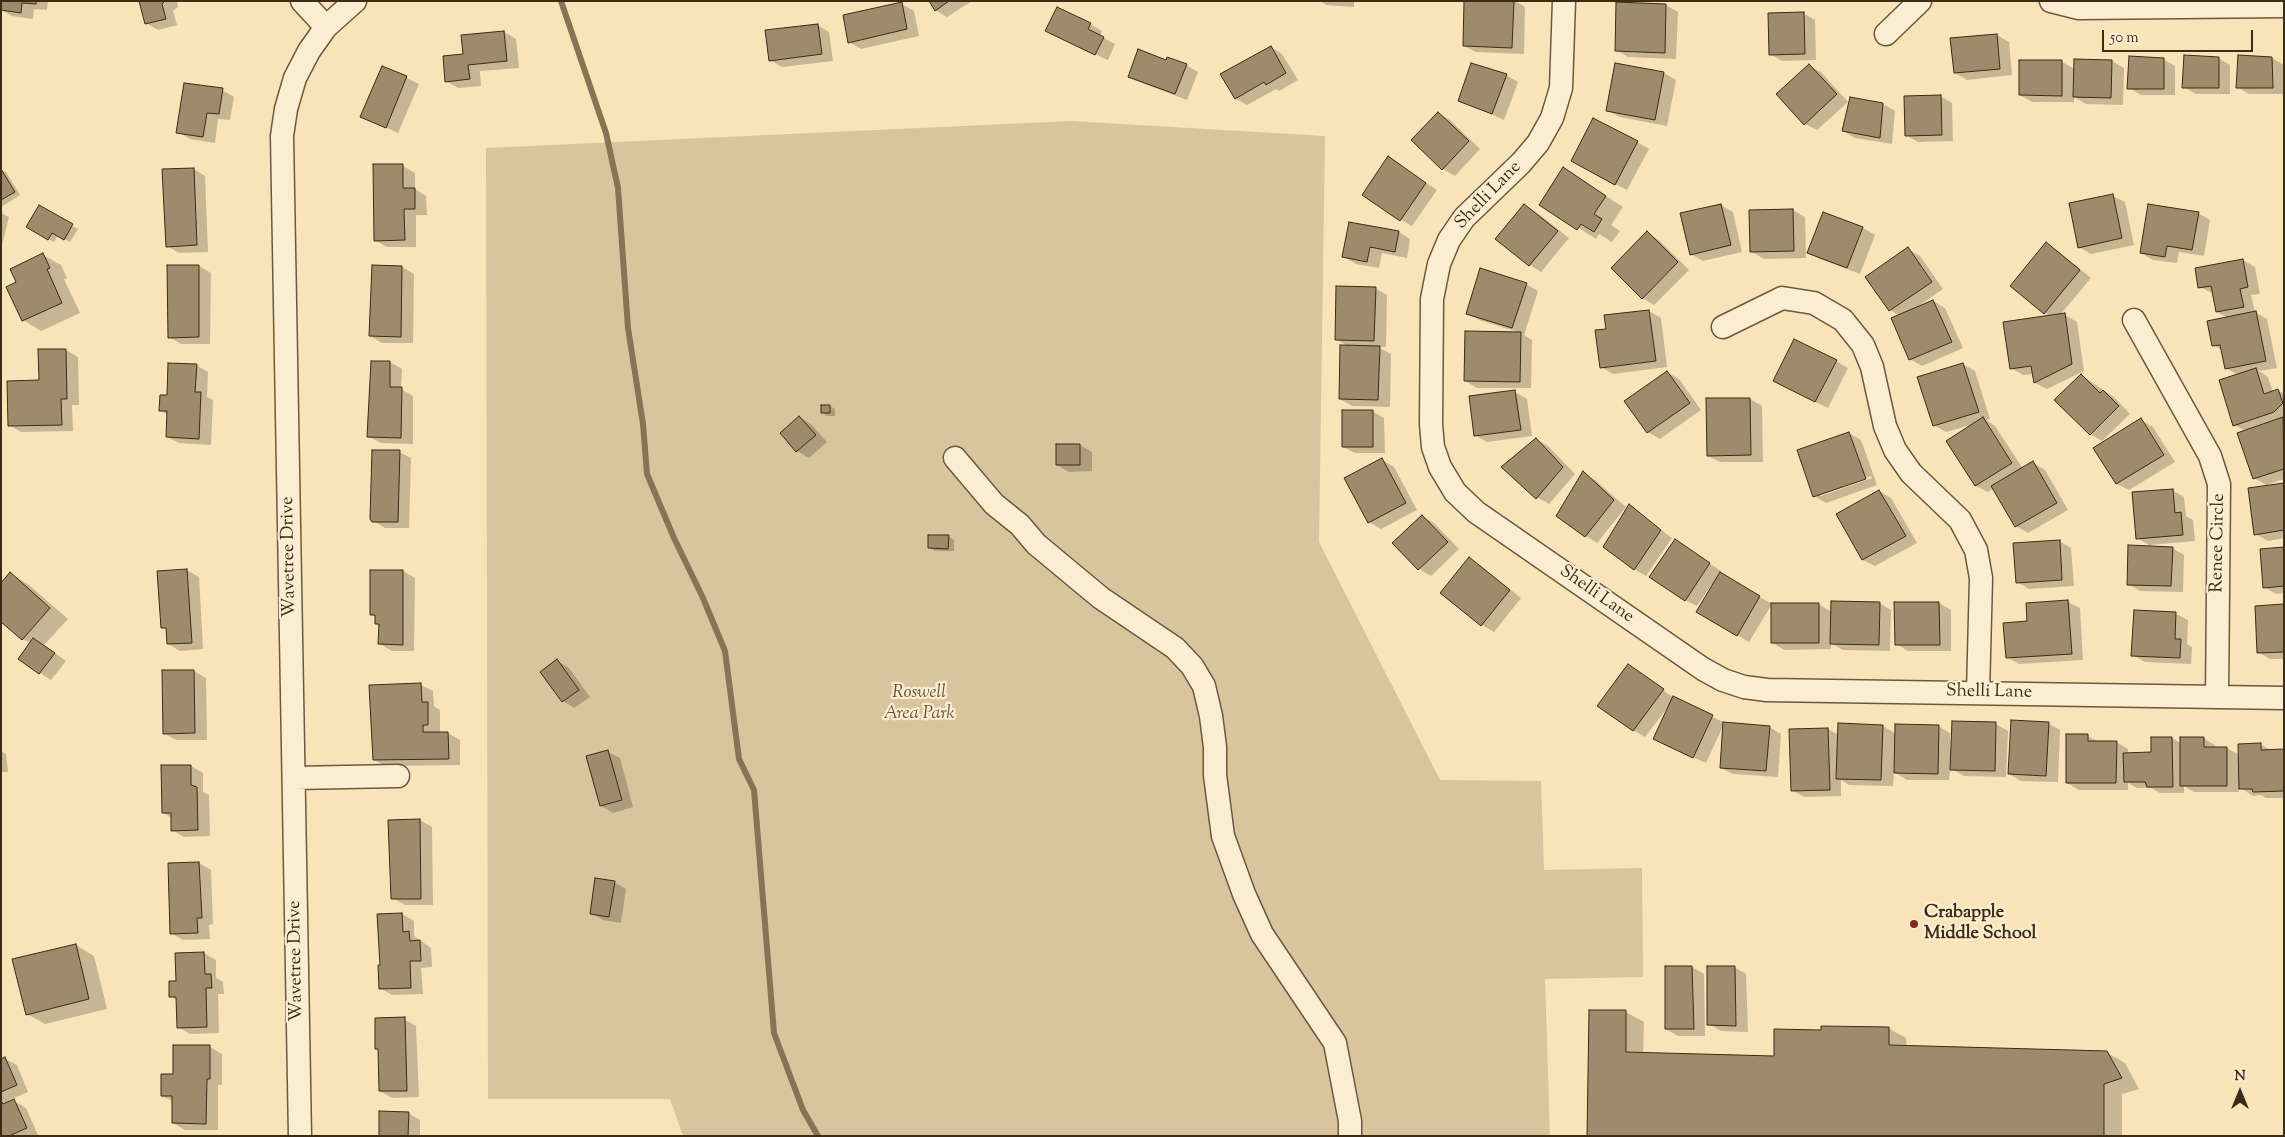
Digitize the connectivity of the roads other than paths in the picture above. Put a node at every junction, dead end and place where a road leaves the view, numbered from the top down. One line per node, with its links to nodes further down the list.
1 (302, 1): 7 (street)
2 (355, 1): 7 (street, Wavetree Drive)
3 (1564, 1): 12 (street, Shelli Lane)
4 (1920, 1): 8 (street)
5 (2051, 1): 6 (street)
6 (2284, 6)
7 (326, 27): 16 (street, Wavetree Drive)
8 (1886, 34)
9 (2134, 320): 13 (street, Renee Circle)
10 (1722, 327): 12 (street)
11 (955, 458): 18 (street)
12 (1978, 693): 13 (street, Shelli Lane)
13 (2217, 697): 14 (street, Shelli Lane)
14 (2284, 698)
15 (398, 776): 16 (street)
16 (294, 778): 17 (street, Wavetree Drive)
17 (300, 1136)
18 (1350, 1136)

